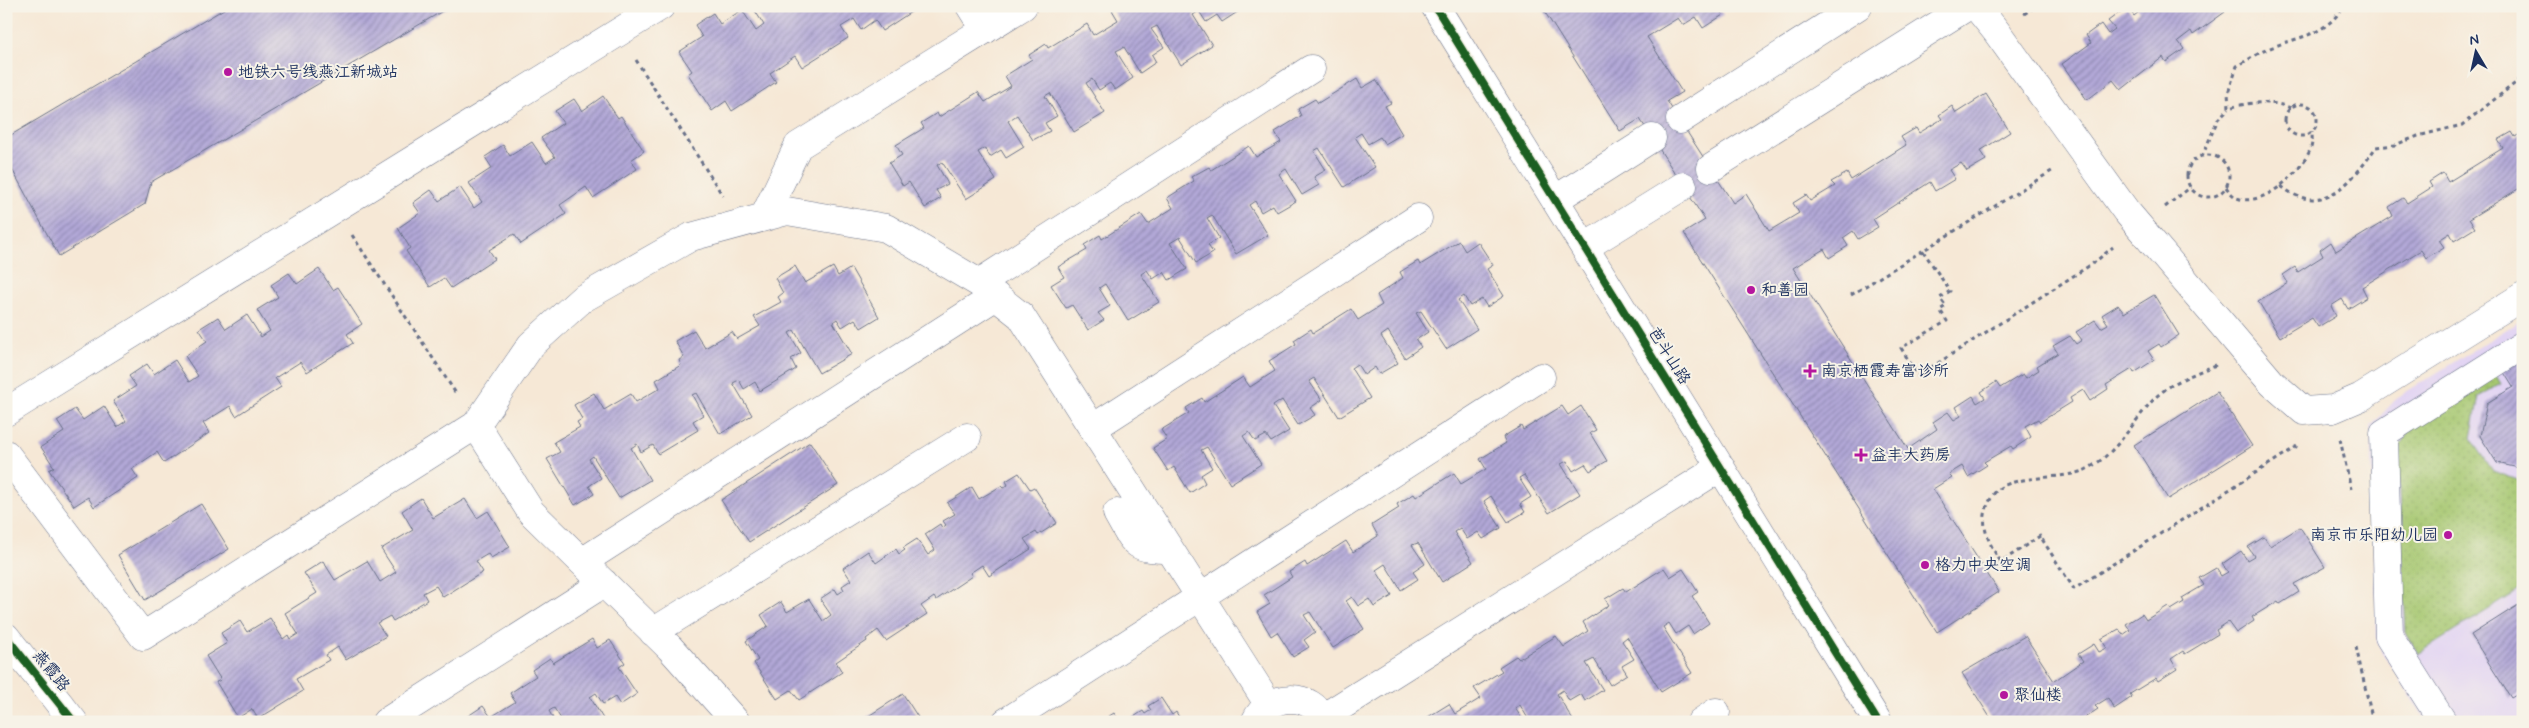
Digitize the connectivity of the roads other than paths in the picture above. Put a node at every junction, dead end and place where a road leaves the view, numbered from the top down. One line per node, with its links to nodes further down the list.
1 (661, 6): 22 (street)
2 (970, 6): 8 (street)
3 (1023, 6): 8 (street)
4 (1435, 6): 14 (street, 芭斗山路)
5 (1858, 6): 10 (street)
6 (1968, 6): 12 (street)
7 (1976, 6): 19 (street)
8 (985, 30): 16 (street)
9 (1311, 69): 18 (street)
10 (1680, 120)
11 (1652, 138): 14 (street)
12 (1711, 168)
13 (1683, 186): 17 (street)
14 (1556, 199): 17 (street, 芭斗山路)
15 (1418, 218): 24 (street)
16 (752, 220): 18 (street); 23 (street)
17 (1585, 247): 27 (street, 芭斗山路)
18 (988, 290): 24 (street); 30 (street)
19 (2523, 296)
20 (2523, 345): 42 (street)
21 (1541, 377): 32 (street)
22 (6, 412)
23 (476, 425): 26 (street); 30 (street)
24 (1093, 428): 29 (street)
25 (967, 437): 33 (street)
26 (6, 454)
27 (1721, 467): 36 (street); 41 (street, 芭斗山路)
28 (1117, 513): 29 (street)
29 (1169, 549): 32 (street)
30 (582, 562): 31 (street)
31 (604, 583): 33 (street); 38 (street)
32 (1200, 597): 35 (street); 40 (street)
33 (653, 632): 39 (street)
34 (6, 637): 37 (street, 燕霞路)
35 (1262, 713): 36 (street)
36 (1324, 720)
37 (74, 722)
38 (386, 722)
39 (736, 722)
40 (1006, 722)
41 (1878, 722)
42 (2443, 722)

